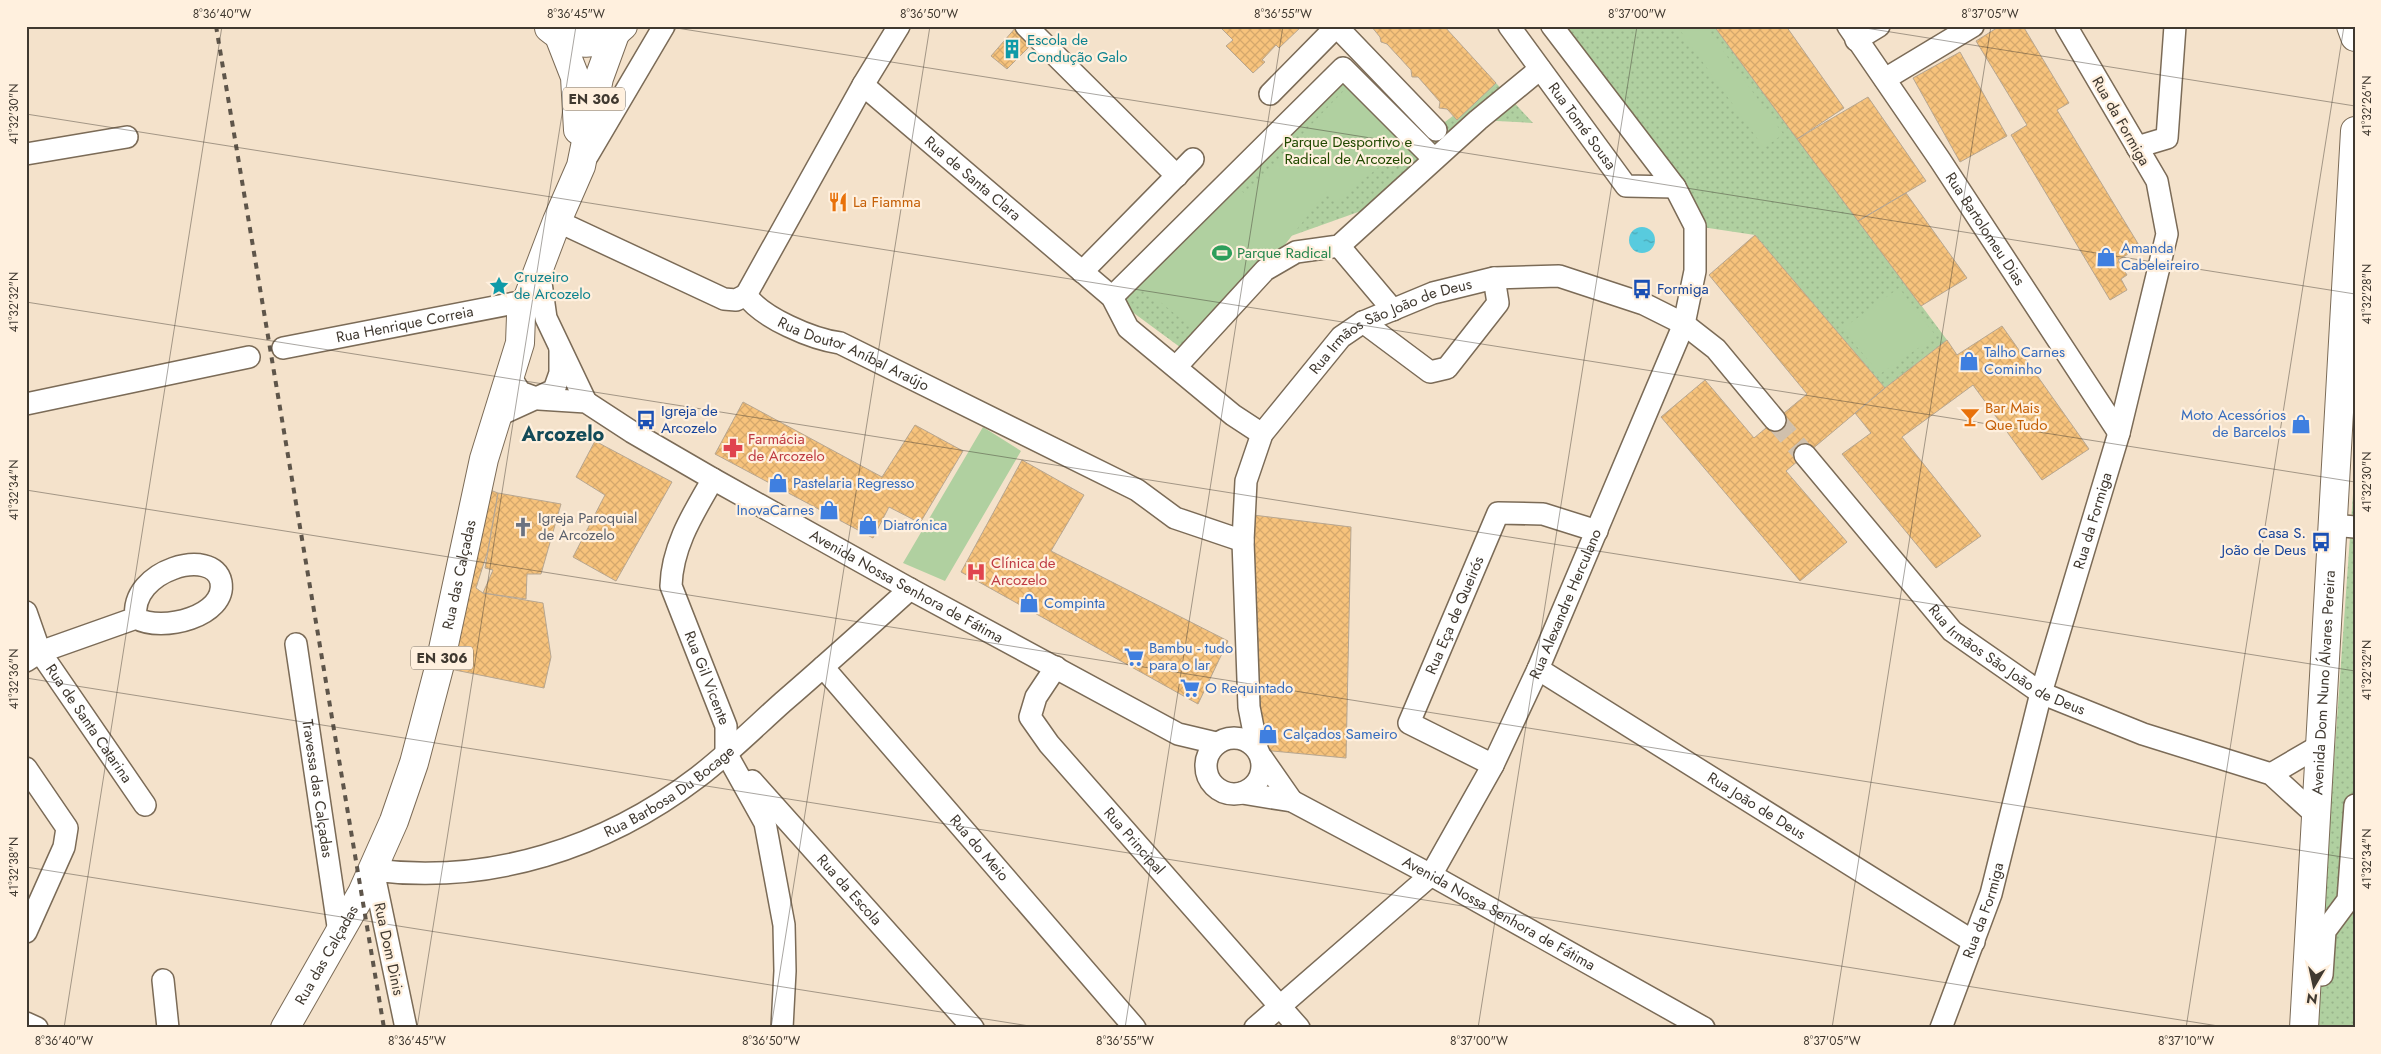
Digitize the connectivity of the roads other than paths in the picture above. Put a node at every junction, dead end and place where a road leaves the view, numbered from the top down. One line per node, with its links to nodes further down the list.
1 (664, 26): 27 (street)
2 (899, 26): 18 (street)
3 (1026, 26): 28 (street)
4 (1337, 26): 19 (street); 20 (street)
5 (1509, 26): 16 (street, Rua Tomé Sousa)
6 (1552, 26): 29 (street)
7 (1879, 26): 14 (street)
8 (1973, 26): 17 (street)
9 (2066, 26): 23 (street, Rua da Formiga)
10 (2175, 26): 23 (street)
11 (2351, 26): 15 (main road)
12 (619, 30): 13 (main road, EN 306); 27 (main road, Rua das Calçadas / EN 306)
13 (553, 31): 27 (main road, Rua das Calçadas / EN 306)
14 (1852, 33): 17 (street, Rua Bartolomeu Dias)
15 (2355, 37)
16 (1540, 69): 26 (street); 29 (street, Rua Tomé Sousa)
17 (1885, 79): 52 (street, Rua Bartolomeu Dias)
18 (863, 86): 33 (street, Rua de Santa Clara); 35 (street)
19 (1270, 94)
20 (1436, 130)
21 (2355, 131): 56 (main road, Avenida Dom Nuno Álvares Pereira)
22 (127, 137): 24 (street)
23 (2137, 147): 52 (street, Rua da Formiga)
24 (26, 154)
25 (1193, 159): 28 (street)
26 (1434, 159): 31 (street); 36 (street)
27 (581, 166): 30 (main road, Rua das Calçadas / EN 306)
28 (1177, 176): 33 (street)
29 (1676, 187): 40 (street)
30 (557, 221): 32 (main road, Rua das Calçadas / EN 306); 35 (street)
31 (1339, 246): 38 (street); 45 (street)
32 (539, 267): 37 (main road, Rua das Calçadas / EN 306); 43 (street)
33 (1082, 272): 36 (street, Rua de Santa Clara)
34 (1494, 278): 38 (street, Rua Irmãos São João de Deus); 39 (street); 40 (street, Rua Irmãos São João de Deus)
35 (746, 295): 58 (street, Rua Doutor Aníbal Araújo)
36 (1112, 297): 45 (street, Rua de Santa Clara)
37 (526, 301): 41 (main road, Rua das Calçadas / EN 306); 42 (street, Rua Henrique Correia)
38 (1393, 310): 39 (street, Rua Irmãos São João de Deus)
39 (1363, 322): 53 (street, Rua Irmãos São João de Deus)
40 (1684, 324): 51 (street, Rua Irmãos São João de Deus); 57 (street, Rua Alexandre Herculano)
41 (520, 343): 43 (street); 46 (main road, Rua das Calçadas / EN 306)
42 (283, 348)
43 (560, 349): 47 (street); 48 (street)
44 (249, 357): 49 (street)
45 (1176, 367): 53 (street, Rua de Santa Clara)
46 (510, 376): 47 (street); 50 (main road, Rua das Calçadas / EN 306)
47 (539, 399): 48 (street); 50 (street)
48 (586, 402): 55 (street, Avenida Nossa Senhora de Fátima)
49 (26, 404)
50 (497, 416): 83 (main road, Rua das Calçadas / EN 306)
51 (1775, 420)
52 (2120, 433): 67 (street, Rua da Formiga)
53 (1262, 434): 58 (street, Rua Irmãos São João de Deus)
54 (1805, 455): 67 (street, Rua Irmãos São João de Deus)
55 (714, 479): 59 (street, Avenida Nossa Senhora de Fátima); 72 (street, Rua Gil Vicente)
56 (2343, 526): 71 (main road, Avenida Dom Nuno Álvares Pereira)
57 (1597, 531): 66 (street, Rua Alexandre Herculano); 74 (street, Rua Eça de Queirós)
58 (1243, 541): 68 (street, Rua Irmãos São João de Deus)
59 (910, 589): 64 (street, Rua Barbosa Du Bocage); 65 (street, Avenida Nossa Senhora de Fátima)
60 (26, 612): 63 (street, Rua de Santa Catarina)
61 (136, 618): 63 (street)
62 (296, 644): 86 (street, Travessa das Calçadas)
63 (33, 656): 80 (street, Rua de Santa Catarina)
64 (823, 667): 72 (street, Rua Barbosa Du Bocage); 98 (street, Rua do Meio)
65 (1056, 667): 69 (street, Avenida Nossa Senhora de Fátima); 90 (street, Rua Principal)
66 (1538, 669): 74 (street, Rua Alexandre Herculano); 87 (street, Rua João de Deus)
67 (2041, 693): 77 (street, Rua Irmãos São João de Deus); 87 (street, Rua da Formiga)
68 (1249, 707): 70 (street); 73 (street, Rua Irmãos São João de Deus)
69 (1178, 734): 70 (street, Avenida Nossa Senhora de Fátima); 76 (street, Avenida Nossa Senhora de Fátima)
70 (1221, 741): 73 (street); 76 (street)
71 (2319, 746): 77 (street); 82 (main road, Avenida Dom Nuno Álvares Pereira)
72 (726, 753): 83 (street, Rua Barbosa Du Bocage); 96 (street, Rua Gil Vicente); 97 (street, Rua da Escola)
73 (1259, 753): 78 (street); 79 (street, Avenida Nossa Senhora de Fátima)
74 (1493, 765): 84 (street, Rua Alexandre Herculano)
75 (26, 768): 85 (street)
76 (1206, 773): 78 (street)
77 (2272, 774): 82 (street, Rua Irmãos São João de Deus)
78 (1242, 793): 79 (street, Avenida Nossa Senhora de Fátima)
79 (1292, 801): 84 (street, Avenida Nossa Senhora de Fátima)
80 (146, 805)
81 (2355, 805): 88 (street)
82 (2316, 815): 103 (main road, Avenida Dom Nuno Álvares Pereira)
83 (373, 870): 86 (main road, Rua das Calçadas / EN 306); 95 (street, Rua Dom Dinis)
84 (1430, 875): 90 (street, Rua Alexandre Herculano); 101 (street, Avenida Nossa Senhora de Fátima)
85 (26, 932)
86 (339, 933): 94 (main road, Rua das Calçadas / EN 306)
87 (1974, 942): 102 (street, Rua da Formiga)
88 (2322, 974)
89 (163, 980): 93 (street)
90 (1280, 1005): 99 (street, Rua Alexandre Herculano); 100 (street)
91 (26, 1023): 92 (street)
92 (37, 1028)
93 (168, 1028)
94 (284, 1028)
95 (406, 1028)
96 (782, 1028)
97 (974, 1028)
98 (1135, 1028)
99 (1255, 1028)
100 (1299, 1028)
101 (1704, 1028)
102 (1941, 1028)
103 (2304, 1028)

